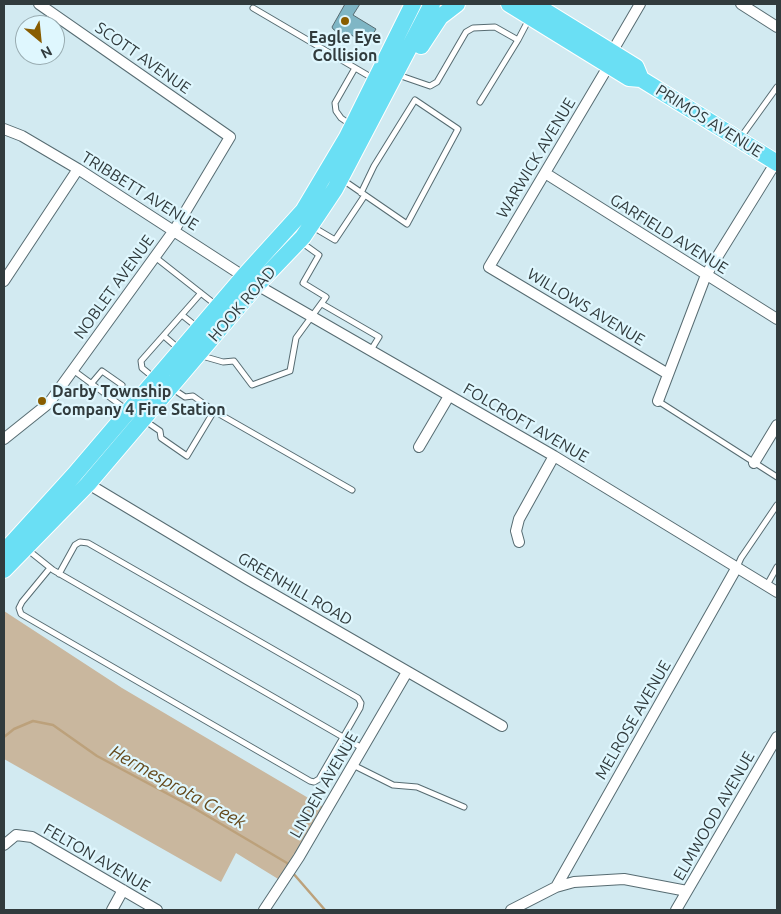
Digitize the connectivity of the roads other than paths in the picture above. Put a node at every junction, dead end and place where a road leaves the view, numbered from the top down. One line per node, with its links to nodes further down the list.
1 (39, 4): 20 (street, SCOTT AVENUE)
2 (413, 4): 15 (main road, HOOK ROAD)
3 (432, 4): 15 (main road, HOOK ROAD)
4 (457, 4): 14 (main road)
5 (509, 4): 9 (main road, PRIMOS AVENUE)
6 (640, 4): 12 (street, WARWICK AVENUE)
7 (741, 4): 10 (street)
8 (253, 8): 13 (lane)
9 (532, 10): 11 (lane); 12 (main road, PRIMOS AVENUE)
10 (777, 27)
11 (518, 40): 14 (lane); 17 (lane)
12 (611, 59): 21 (main road, PRIMOS AVENUE); 24 (street, WARWICK AVENUE)
13 (355, 68): 15 (lane); 18 (lane)
14 (401, 76): 15 (main road)
15 (381, 86): 18 (main road, HOOK ROAD); 25 (main road, HOOK ROAD)
16 (777, 87): 21 (lane)
17 (480, 102)
18 (353, 126): 33 (main road, HOOK ROAD)
19 (4, 129): 23 (street, TRIBBETT AVENUE)
20 (230, 137): 28 (street, NOBLET AVENUE)
21 (739, 140): 22 (main road, PRIMOS AVENUE)
22 (776, 163): 32 (street)
23 (78, 169): 28 (street, TRIBBETT AVENUE); 34 (street)
24 (545, 173): 31 (street, WARWICK AVENUE); 32 (street, GARFIELD AVENUE)
25 (340, 179): 26 (lane); 27 (main road, HOOK ROAD)
26 (363, 194): 26 (lane); 27 (lane)
27 (311, 226): 29 (main road, HOOK ROAD)
28 (175, 229): 30 (street, NOBLET AVENUE); 33 (street, TRIBBETT AVENUE)
29 (299, 241): 33 (main road, HOOK ROAD); 36 (lane)
30 (155, 257): 35 (lane); 46 (street, NOBLET AVENUE)
31 (490, 267): 47 (street, WILLOWS AVENUE)
32 (706, 275): 40 (street, GARFIELD AVENUE); 47 (street)
33 (251, 280): 37 (main road, HOOK ROAD); 39 (street, FOLCROFT AVENUE); 45 (main road, HOOK ROAD)
34 (4, 281)
35 (201, 293): 37 (lane); 38 (lane)
36 (322, 304): 39 (lane); 43 (lane)
37 (218, 307): 41 (main road, HOOK ROAD)
38 (182, 315): 41 (lane); 42 (lane)
39 (314, 317): 43 (street, FOLCROFT AVENUE); 45 (lane)
40 (777, 319)
41 (200, 329): 44 (main road, HOOK ROAD)
42 (164, 336): 44 (lane); 48 (lane)
43 (371, 350): 51 (street, FOLCROFT AVENUE)
44 (181, 351): 48 (main road, HOOK ROAD)
45 (199, 355): 50 (main road, HOOK ROAD)
46 (72, 370): 49 (lane); 58 (street, NOBLET AVENUE)
47 (668, 374): 53 (street)
48 (157, 380): 55 (main road, HOOK ROAD)
49 (91, 384): 52 (lane); 52 (lane)
50 (171, 388): 54 (lane); 56 (main road, HOOK ROAD)
51 (449, 396): 59 (street); 60 (street, FOLCROFT AVENUE)
52 (112, 399): 55 (lane)
53 (658, 402): 61 (lane)
54 (214, 411): 56 (lane); 64 (lane)
55 (129, 412): 63 (main road, HOOK ROAD)
56 (144, 420): 63 (main road, HOOK ROAD)
57 (777, 425): 61 (street)
58 (4, 439)
59 (419, 447)
60 (554, 456): 66 (street); 69 (street, FOLCROFT AVENUE)
61 (754, 463): 62 (lane)
62 (777, 477)
63 (81, 479): 67 (main road, HOOK ROAD); 68 (main road, HOOK ROAD); 76 (street, GREENHILL ROAD)
64 (352, 490)
65 (777, 505): 69 (lane)
66 (519, 542)
67 (5, 547)
68 (25, 548): 71 (lane); 72 (main road, HOOK ROAD)
69 (737, 567): 74 (street, FOLCROFT AVENUE); 84 (street, MELROSE AVENUE)
70 (777, 567): 74 (lane)
71 (50, 568): 73 (lane); 79 (lane)
72 (4, 570)
73 (59, 574): 79 (lane); 79 (lane)
74 (766, 586): 75 (street, FOLCROFT AVENUE)
75 (777, 592)
76 (407, 672): 77 (street, GREENHILL ROAD); 80 (street, LINDEN AVENUE)
77 (502, 726)
78 (777, 737): 86 (street, ELMWOOD AVENUE)
79 (344, 739): 80 (lane)
80 (363, 748): 81 (street, LINDEN AVENUE)
81 (353, 764): 82 (lane); 89 (street, LINDEN AVENUE)
82 (464, 807)
83 (4, 845): 85 (street, FELTON AVENUE)
84 (556, 887): 86 (street); 90 (street)
85 (123, 890): 87 (street); 88 (street, FELTON AVENUE)
86 (687, 891): 91 (street, ELMWOOD AVENUE)
87 (112, 910)
88 (157, 910)
89 (264, 910)
90 (511, 910)
91 (676, 910)

